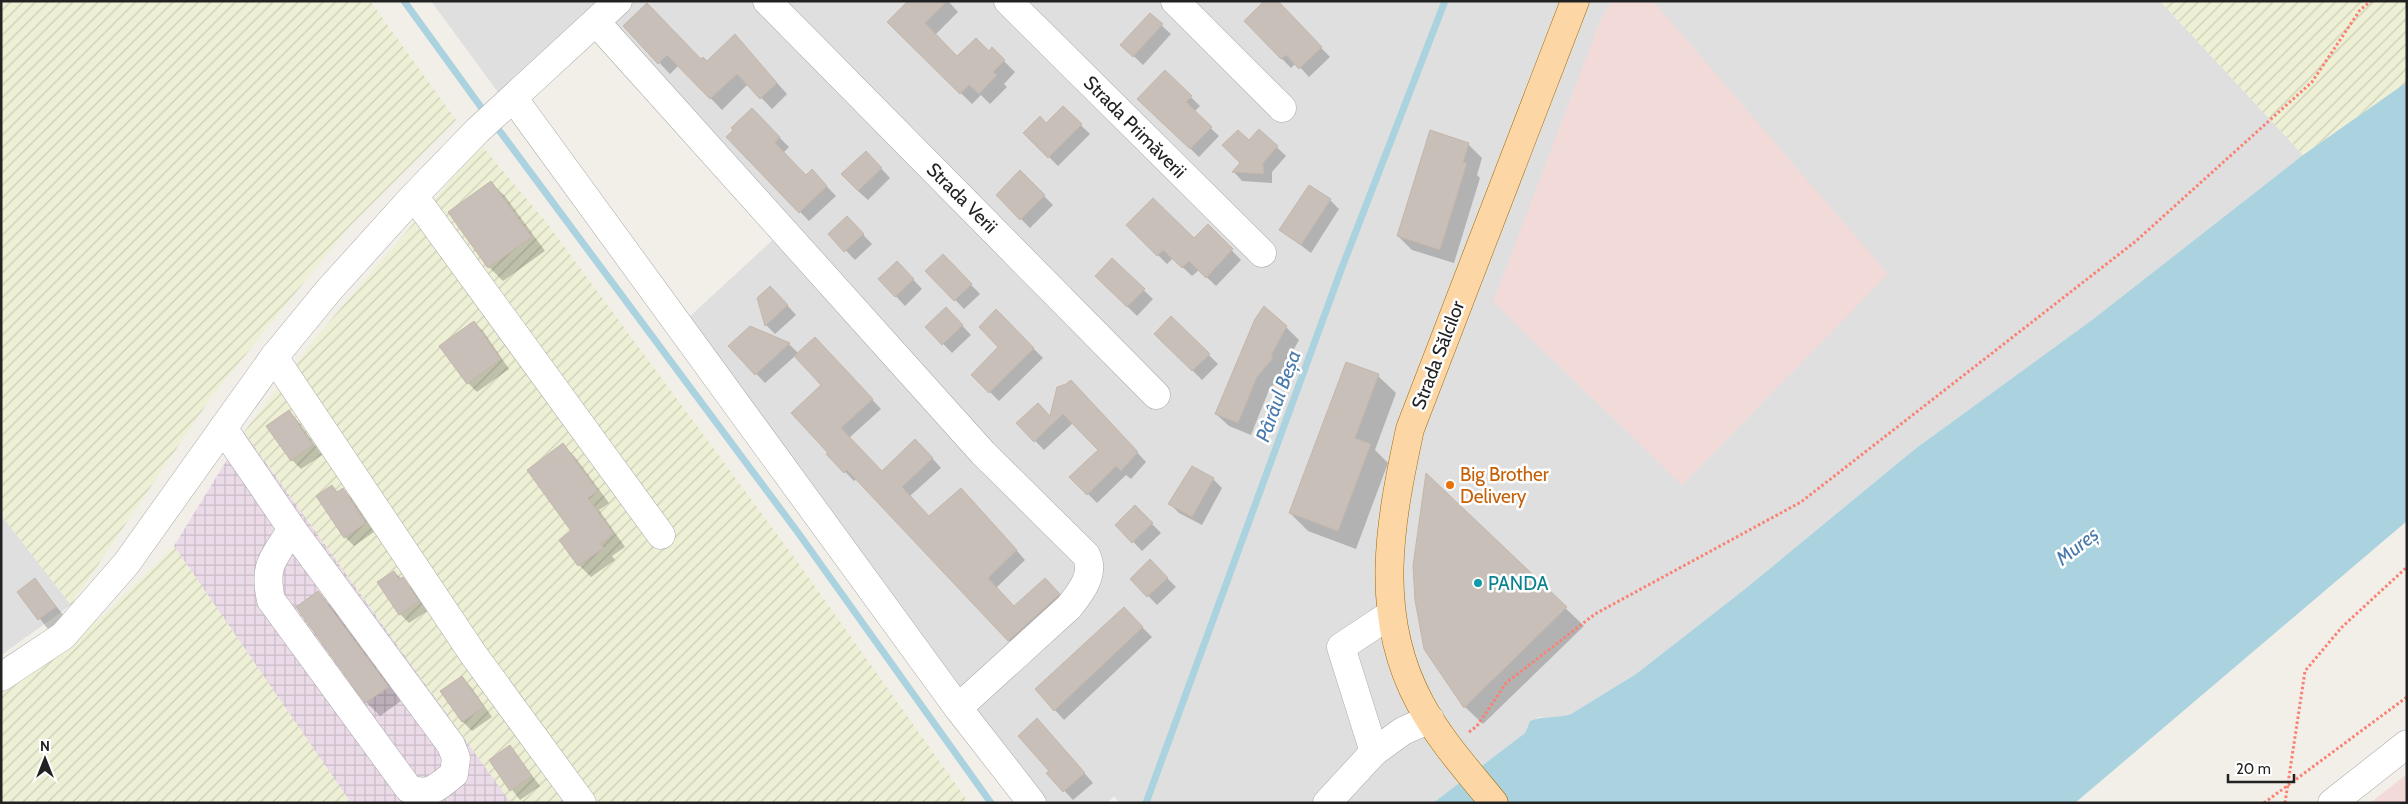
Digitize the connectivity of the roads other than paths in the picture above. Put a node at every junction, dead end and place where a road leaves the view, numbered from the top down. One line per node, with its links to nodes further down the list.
1 (618, 1): 6 (street)
2 (767, 1): 12 (street, Strada Verii)
3 (1008, 1): 10 (street, Strada Primăverii)
4 (1175, 1): 8 (street)
5 (1575, 1): 16 (main road, Strada Sălcilor)
6 (596, 22): 7 (street); 18 (street)
7 (508, 104): 9 (street); 18 (street)
8 (1282, 108)
9 (414, 196): 11 (street); 15 (street)
10 (1262, 253)
11 (274, 357): 13 (street); 22 (street)
12 (1156, 395)
13 (223, 428): 14 (street); 17 (street)
14 (292, 529): 14 (street)
15 (661, 535)
16 (1391, 614): 19 (main road, Strada Sălcilor); 21 (street)
17 (1, 677)
18 (958, 708): 23 (street)
19 (1430, 719): 21 (street); 25 (main road, Strada Sălcilor)
20 (2407, 744): 26 (street)
21 (1374, 752): 24 (street)
22 (582, 803)
23 (1032, 803)
24 (1326, 803)
25 (1494, 803)
26 (2332, 803)

